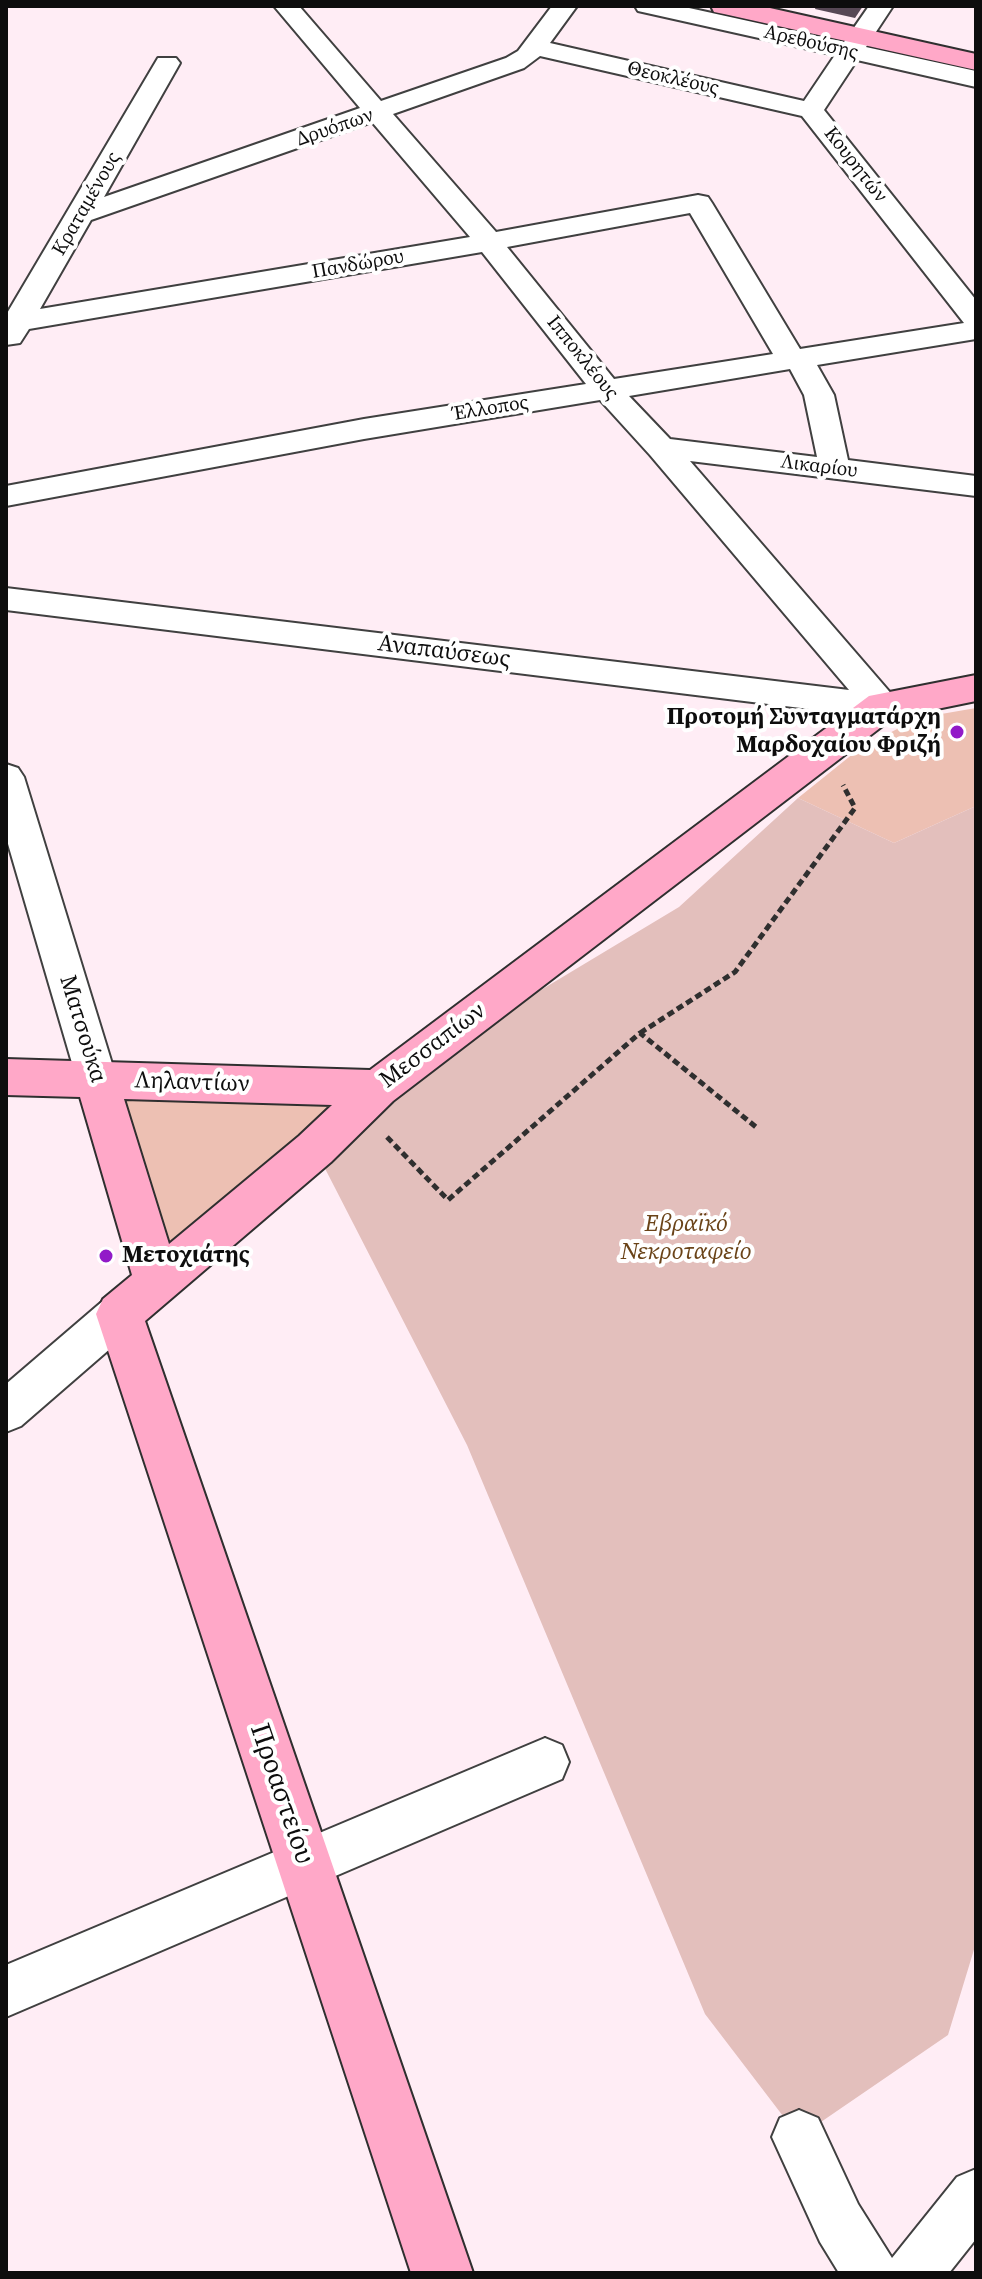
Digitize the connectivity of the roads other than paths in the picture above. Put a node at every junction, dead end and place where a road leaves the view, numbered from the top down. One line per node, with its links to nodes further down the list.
1 (286, 6): 12 (street, Ιπποκλέους)
2 (565, 6): 7 (street, Δρυόπων)
3 (647, 6): 6 (street, Αρεθούσης)
4 (724, 6): 6 (street, Αρεθούσης)
5 (881, 6): 6 (street, Κουρητών)
6 (857, 44): 8 (street, Αρεθούσης); 10 (street, Αρεθούσης); 11 (street, Κουρητών)
7 (535, 47): 11 (street, Θεοκλέους); 12 (street, Δρυόπων)
8 (976, 62)
9 (167, 63): 13 (street, Κραταμένους)
10 (976, 79)
11 (811, 110): 15 (street, Κουρητών)
12 (379, 113): 13 (street, Δρυόπων); 14 (street, Ιπποκλέους)
13 (82, 214): 17 (street, Κραταμένους)
14 (489, 242): 17 (street, Πανδώρου); 18 (street, Πανδώρου); 19 (street, Ιπποκλέους)
15 (976, 319)
16 (976, 330): 18 (street, Έλλοπος)
17 (10, 331)
18 (796, 359): 19 (street, Έλλοπος); 21 (street)
19 (608, 391): 20 (street, Ιπποκλέους); 23 (street, Έλλοπος)
20 (661, 448): 21 (street, Λικαρίου); 26 (street, Ιπποκλέους)
21 (835, 469): 22 (street, Λικαρίου)
22 (976, 486)
23 (6, 496)
24 (6, 599): 26 (street, Αναπαύσεως)
25 (976, 688): 26 (street)
26 (882, 706): 30 (street, Μεσσαπίων)
27 (6, 777): 29 (street, Ματσούκα)
28 (6, 1077): 29 (street, Ληλαντίων)
29 (97, 1080): 30 (street, Ληλαντίων); 31 (street, Ματσούκα)
30 (368, 1097): 31 (street, Μεσσαπίων)
31 (157, 1281): 32 (street, Μεσσαπίων)
32 (119, 1314): 33 (street, Μεσσαπίων); 35 (street, Προαστείου)
33 (6, 1412)
34 (545, 1762): 35 (street)
35 (305, 1864): 36 (street); 39 (street, Προαστείου)
36 (6, 1991)
37 (799, 2137): 40 (street)
38 (976, 2196): 41 (street)
39 (442, 2273)
40 (871, 2273)
41 (914, 2273)

